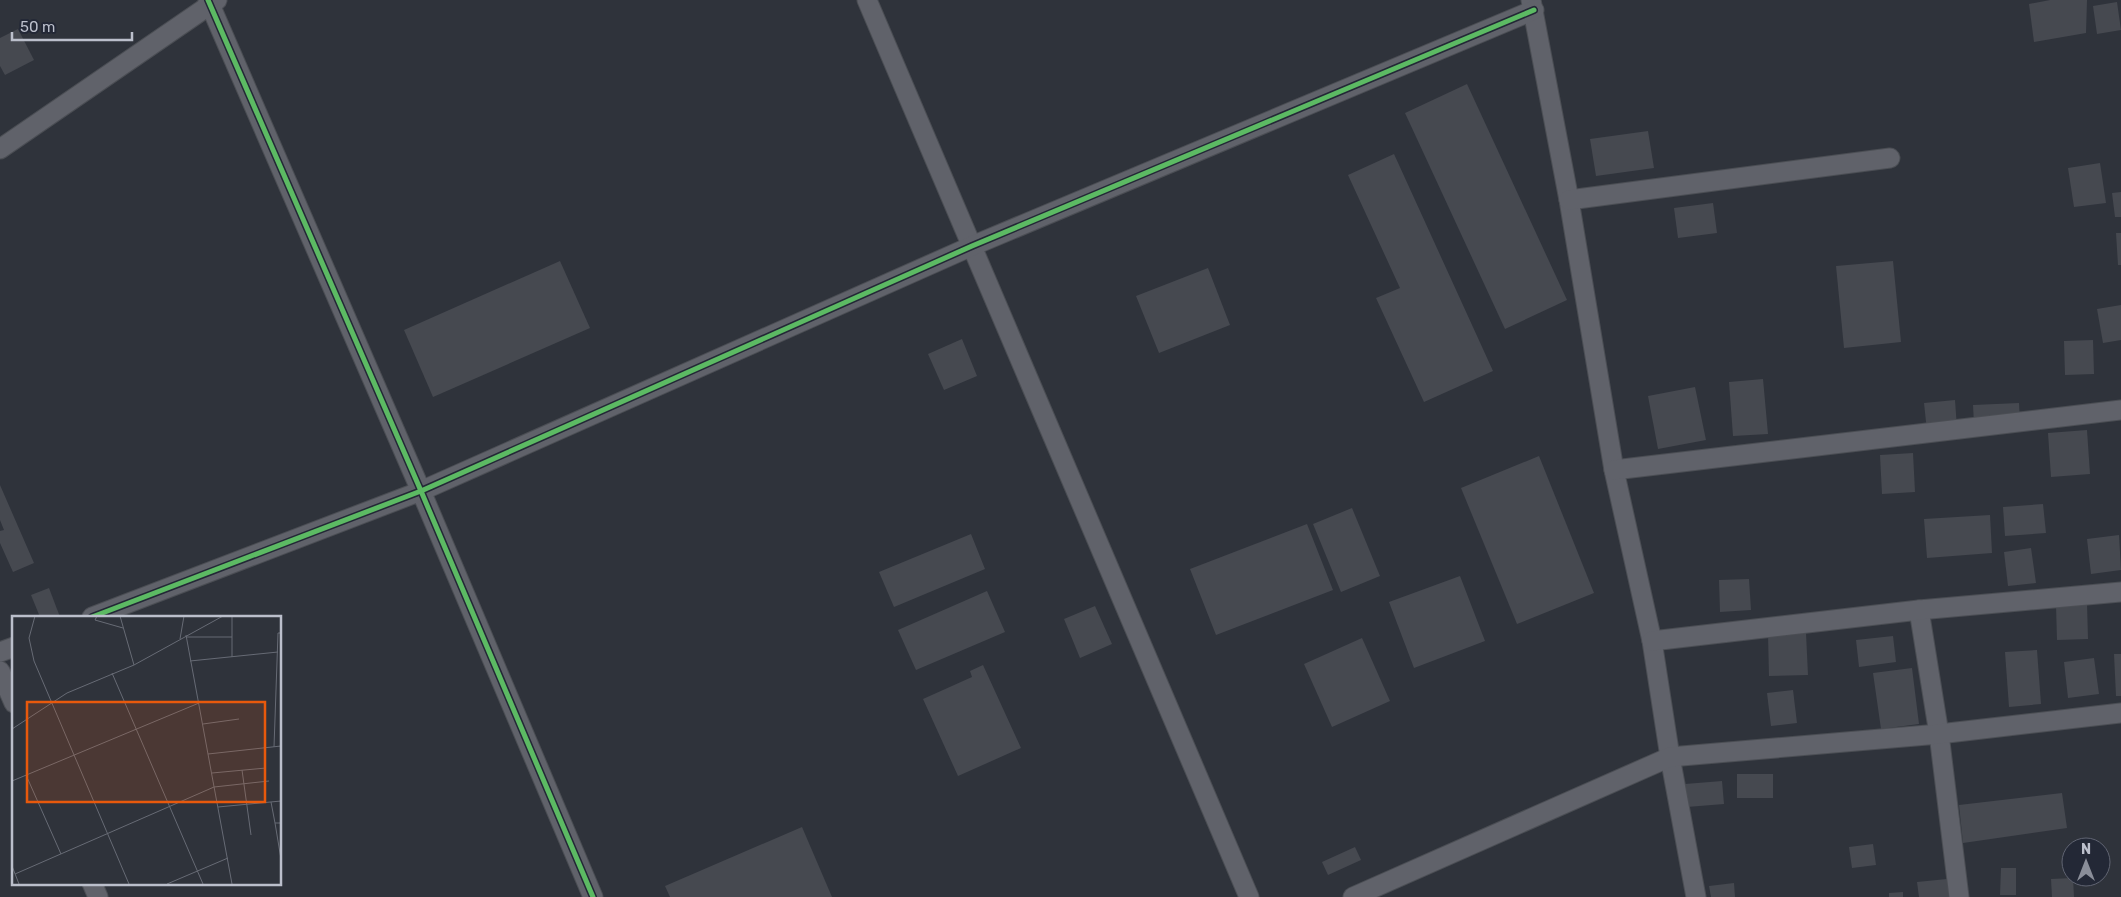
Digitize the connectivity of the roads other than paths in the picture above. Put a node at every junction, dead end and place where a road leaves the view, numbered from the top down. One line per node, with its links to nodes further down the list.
1 (867, 0): 7 (street)
2 (211, 1): 4 (street); 10 (street)
3 (1533, 5): 6 (street); 7 (street)
4 (0, 149)
5 (1890, 158): 6 (street)
6 (1569, 200): 9 (street)
7 (972, 246): 10 (street); 25 (street)
8 (2121, 410): 9 (street)
9 (1614, 470): 14 (street)
10 (421, 490): 13 (street); 24 (street)
11 (2121, 592): 12 (street)
12 (1919, 610): 14 (street); 20 (street)
13 (95, 616)
14 (1652, 641): 21 (street)
15 (12, 648): 16 (street)
16 (0, 652)
17 (0, 671): 18 (street)
18 (12, 698)
19 (2121, 713): 20 (street)
20 (1939, 734): 21 (street); 28 (street)
21 (1670, 758): 26 (street); 27 (street)
22 (92, 884): 23 (street)
23 (98, 897)
24 (593, 897)
25 (1249, 897)
26 (1353, 897)
27 (1696, 897)
28 (1959, 897)

